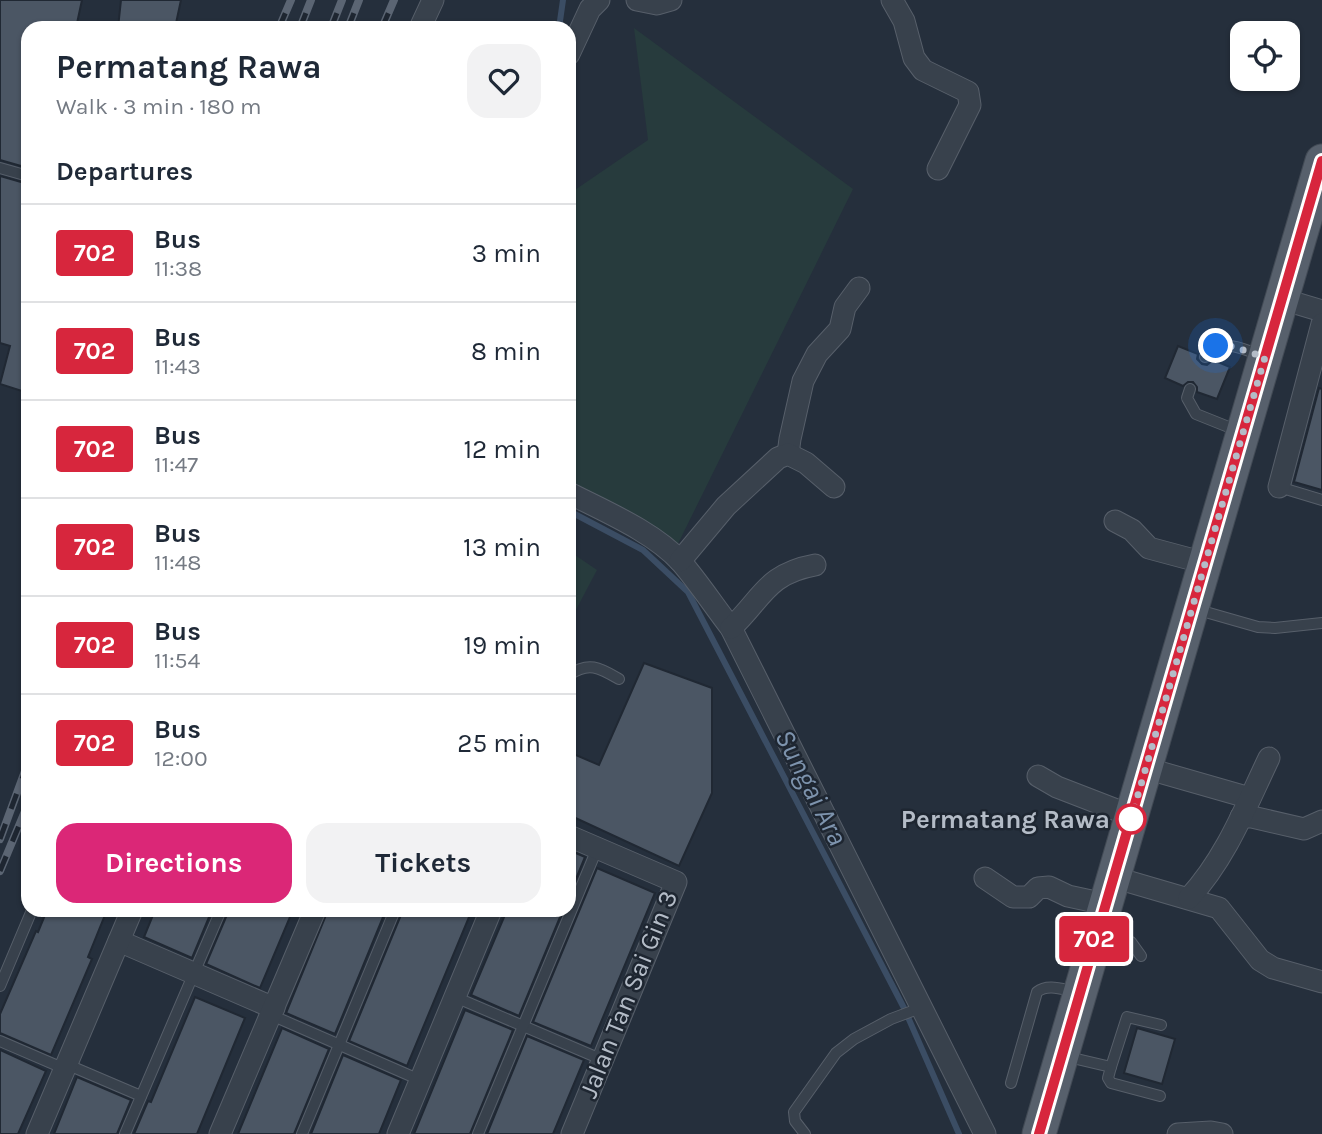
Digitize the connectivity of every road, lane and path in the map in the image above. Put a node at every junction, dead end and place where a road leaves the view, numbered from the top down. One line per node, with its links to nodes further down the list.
1 (433, 0): 6 (street)
2 (599, 0): 7 (street)
3 (637, 0): 4 (street)
4 (671, 0)
5 (892, 0): 10 (street)
6 (423, 21)
7 (576, 39)
8 (1322, 161): 13 (main road)
9 (0, 169): 11 (lane)
10 (938, 169)
11 (21, 174)
12 (859, 288): 20 (street)
13 (1282, 299): 14 (street); 17 (main road)
14 (1322, 311)
15 (1322, 324): 22 (street)
16 (1205, 357): 17 (lane)
17 (1265, 357): 19 (main road)
18 (1190, 388): 19 (lane)
19 (1243, 433): 27 (main road)
20 (788, 454): 21 (street); 26 (street)
21 (834, 487)
22 (1279, 487): 24 (lane)
23 (576, 497): 26 (street)
24 (1322, 500)
25 (1115, 521): 27 (street)
26 (680, 561): 31 (street)
27 (1205, 563): 29 (main road)
28 (815, 565): 31 (street)
29 (1193, 608): 30 (lane); 35 (main road)
30 (1322, 623)
31 (730, 628): 60 (street)
32 (576, 670): 33 (lane)
33 (619, 679)
34 (1269, 758): 37 (street)
35 (1145, 768): 37 (street); 38 (main road)
36 (1038, 776): 38 (street)
37 (1246, 808): 39 (street); 43 (street)
38 (1132, 816): 45 (main road)
39 (1322, 821)
40 (576, 839): 41 (street, Jalan Tan Sai Gin 3)
41 (597, 849): 44 (lane); 67 (street, Jalan Tan Sai Gin 3)
42 (985, 878): 45 (street)
43 (1189, 898): 45 (street); 56 (street)
44 (576, 899)
45 (1105, 904): 54 (lane); 58 (main road)
46 (29, 917): 57 (lane)
47 (129, 917): 53 (street)
48 (218, 917): 55 (lane)
49 (312, 917): 61 (street)
50 (392, 917): 65 (lane)
51 (488, 917): 59 (street)
52 (569, 917): 63 (lane)
53 (118, 941): 55 (street); 68 (street)
54 (1141, 956)
55 (193, 974): 61 (street); 72 (lane)
56 (1322, 982)
57 (0, 986)
58 (1080, 992): 66 (main road); 71 (lane)
59 (455, 997): 63 (lane); 70 (street)
60 (921, 1008): 81 (lane); 82 (street)
61 (273, 1012): 65 (lane); 76 (street)
62 (1161, 1025): 69 (lane)
63 (523, 1026): 67 (lane); 79 (lane)
64 (0, 1041): 68 (lane)
65 (339, 1044): 70 (lane); 77 (lane)
66 (1062, 1055): 69 (lane); 83 (main road)
67 (603, 1060): 80 (street, Jalan Tan Sai Gin 3)
68 (66, 1067): 72 (lane); 74 (street)
69 (1111, 1067): 73 (lane)
70 (420, 1080): 78 (street)
71 (1011, 1083)
72 (141, 1096): 75 (lane)
73 (1160, 1096)
74 (37, 1134)
75 (125, 1134)
76 (220, 1134)
77 (302, 1134)
78 (398, 1134)
79 (478, 1134)
80 (572, 1134)
81 (805, 1134)
82 (985, 1134)
83 (1039, 1134)
84 (1178, 1134): 85 (street)
85 (1222, 1134)

